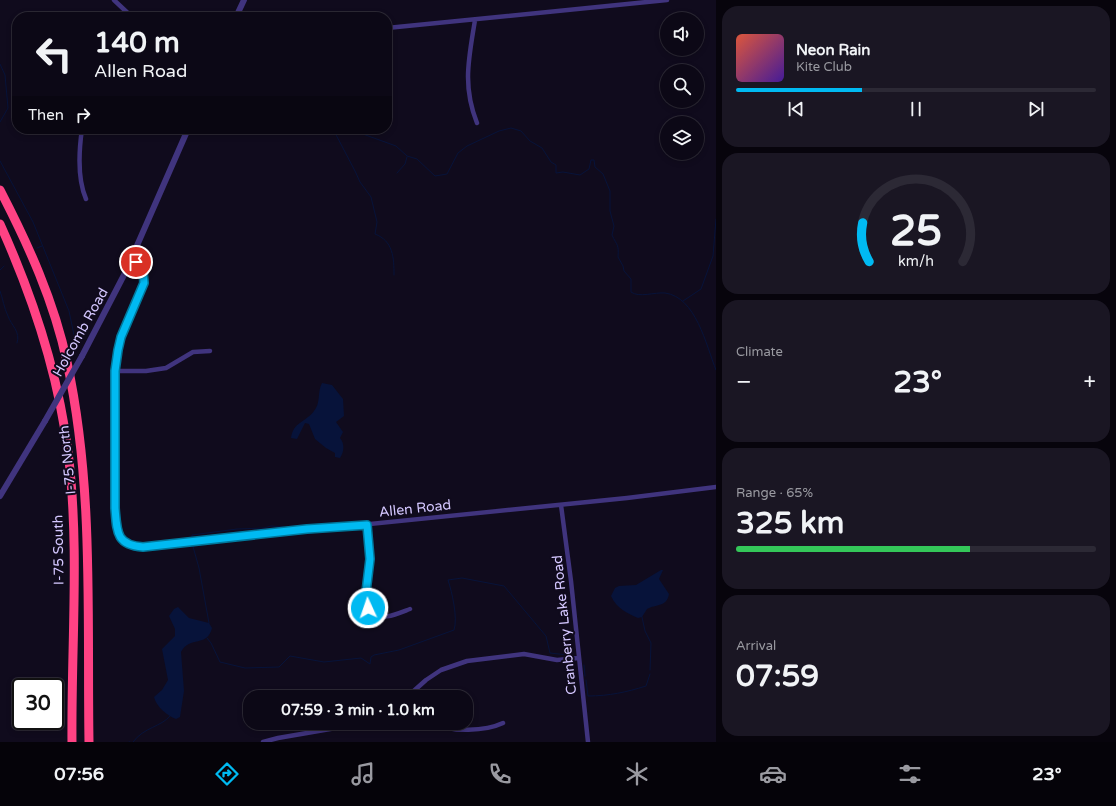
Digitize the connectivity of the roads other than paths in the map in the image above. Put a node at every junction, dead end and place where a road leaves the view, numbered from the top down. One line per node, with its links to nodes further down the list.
1 (114, 0): 5 (street)
2 (244, 0): 6 (street)
3 (661, 0): 4 (street); 7 (street)
4 (667, 0)
5 (127, 12)
6 (238, 12)
7 (475, 20): 8 (street); 9 (street)
8 (392, 28)
9 (477, 123)
10 (81, 134): 13 (street)
11 (186, 134): 15 (street, Holcomb Road)
12 (0, 190): 31 (highway, I-75 North)
13 (86, 198)
14 (0, 224): 24 (highway, I-75 South)
15 (132, 258): 17 (street, Allen Road); 19 (street, Holcomb Road, bridge)
16 (210, 351): 17 (street)
17 (115, 371): 21 (street, Allen Road)
18 (716, 487): 20 (street, Allen Road)
19 (0, 496)
20 (561, 505): 21 (street, Allen Road); 23 (street, Cranberry Lake Road)
21 (367, 525): 22 (street)
22 (410, 608)
23 (579, 658): 25 (street); 33 (street, Cranberry Lake Road)
24 (71, 681): 29 (highway); 30 (highway, I-75 South)
25 (415, 690)
26 (503, 723): 27 (street)
27 (473, 729)
28 (324, 730): 32 (street)
29 (68, 742)
30 (72, 742)
31 (89, 742)
32 (263, 742)
33 (588, 742)

